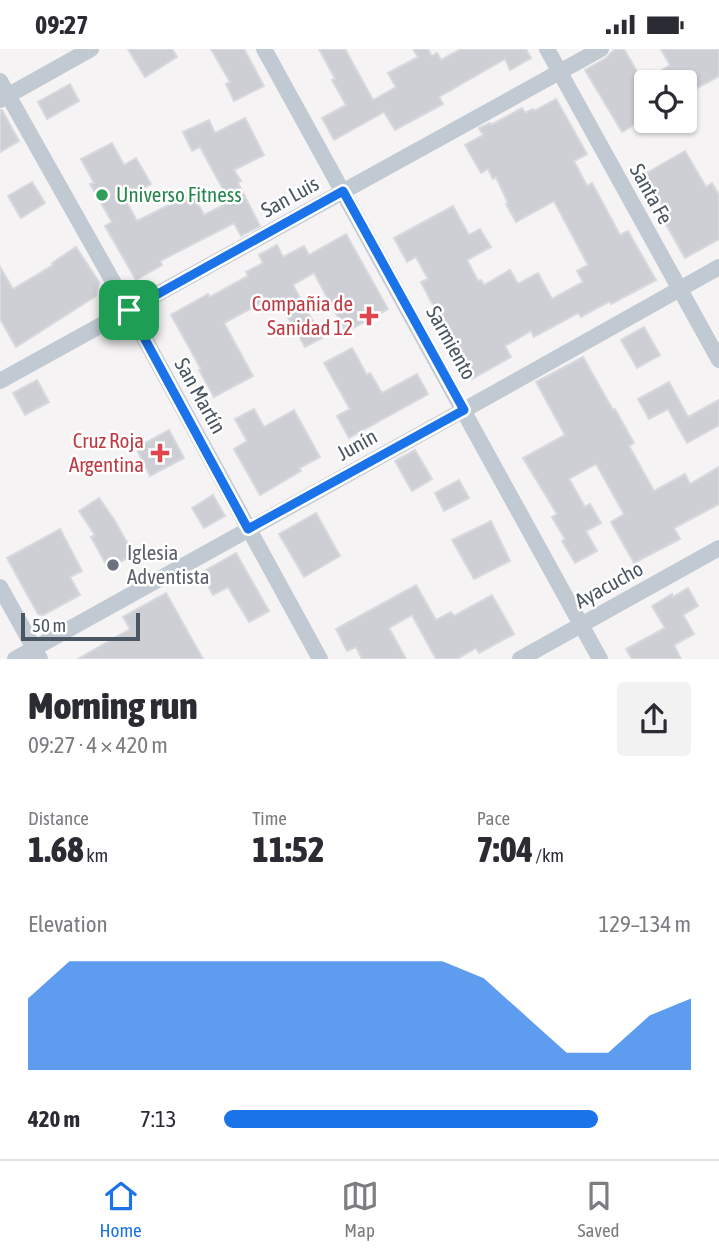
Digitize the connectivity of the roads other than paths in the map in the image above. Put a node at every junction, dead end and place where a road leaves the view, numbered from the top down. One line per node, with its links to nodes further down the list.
1 (92, 49): 6 (street)
2 (264, 49): 7 (street, Sarmiento)
3 (547, 49): 5 (street, Santa Fe)
4 (601, 49): 5 (street, San Luis)
5 (560, 72): 7 (street, San Luis); 9 (street, Santa Fe)
6 (3, 92): 10 (street, San Martín)
7 (343, 191): 10 (street, San Luis); 13 (street, Sarmiento)
8 (719, 267): 9 (street, Junín)
9 (680, 289): 11 (street, Santa Fe); 13 (street, Junín)
10 (129, 310): 12 (street, San Luis); 14 (street, San Martín)
11 (719, 360)
12 (0, 381)
13 (464, 410): 14 (street, Junín); 17 (street, Sarmiento)
14 (248, 529): 18 (street, Junín); 20 (street, San Martín)
15 (719, 548): 17 (street, Ayacucho)
16 (0, 587): 18 (street)
17 (582, 625): 21 (street, Ayacucho); 22 (street, Sarmiento)
18 (37, 653): 19 (street, Junín)
19 (15, 659)
20 (320, 659)
21 (520, 659)
22 (600, 659)

